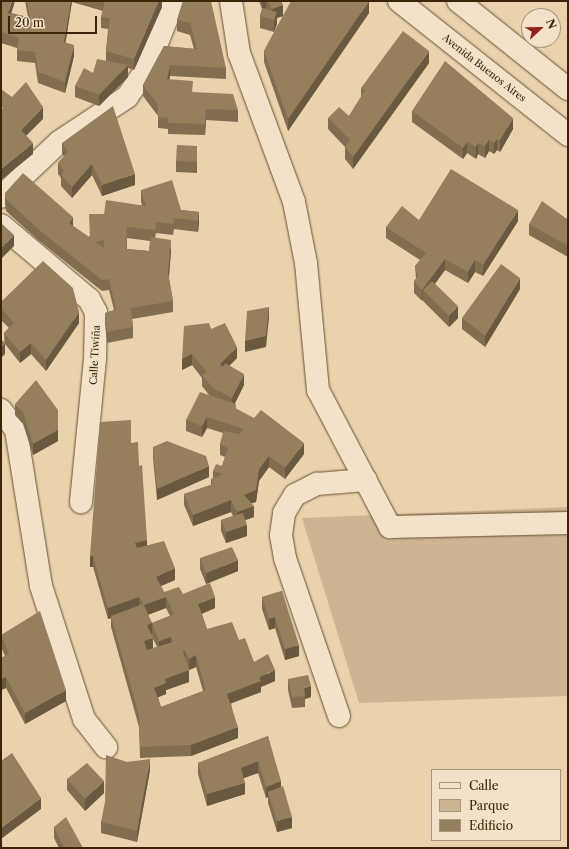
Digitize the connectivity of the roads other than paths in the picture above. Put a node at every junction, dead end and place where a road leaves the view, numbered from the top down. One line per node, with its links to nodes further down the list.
1 (174, 1): 7 (street)
2 (231, 1): 10 (street)
3 (400, 1): 6 (street, Avenida Buenos Aires)
4 (458, 1): 5 (street)
5 (568, 89)
6 (568, 135)
7 (1, 197)
8 (1, 225): 11 (street, Calle Tiwiña)
9 (1, 410): 14 (street)
10 (366, 480): 12 (street); 13 (street)
11 (81, 502)
12 (568, 523)
13 (338, 716)
14 (106, 747)

